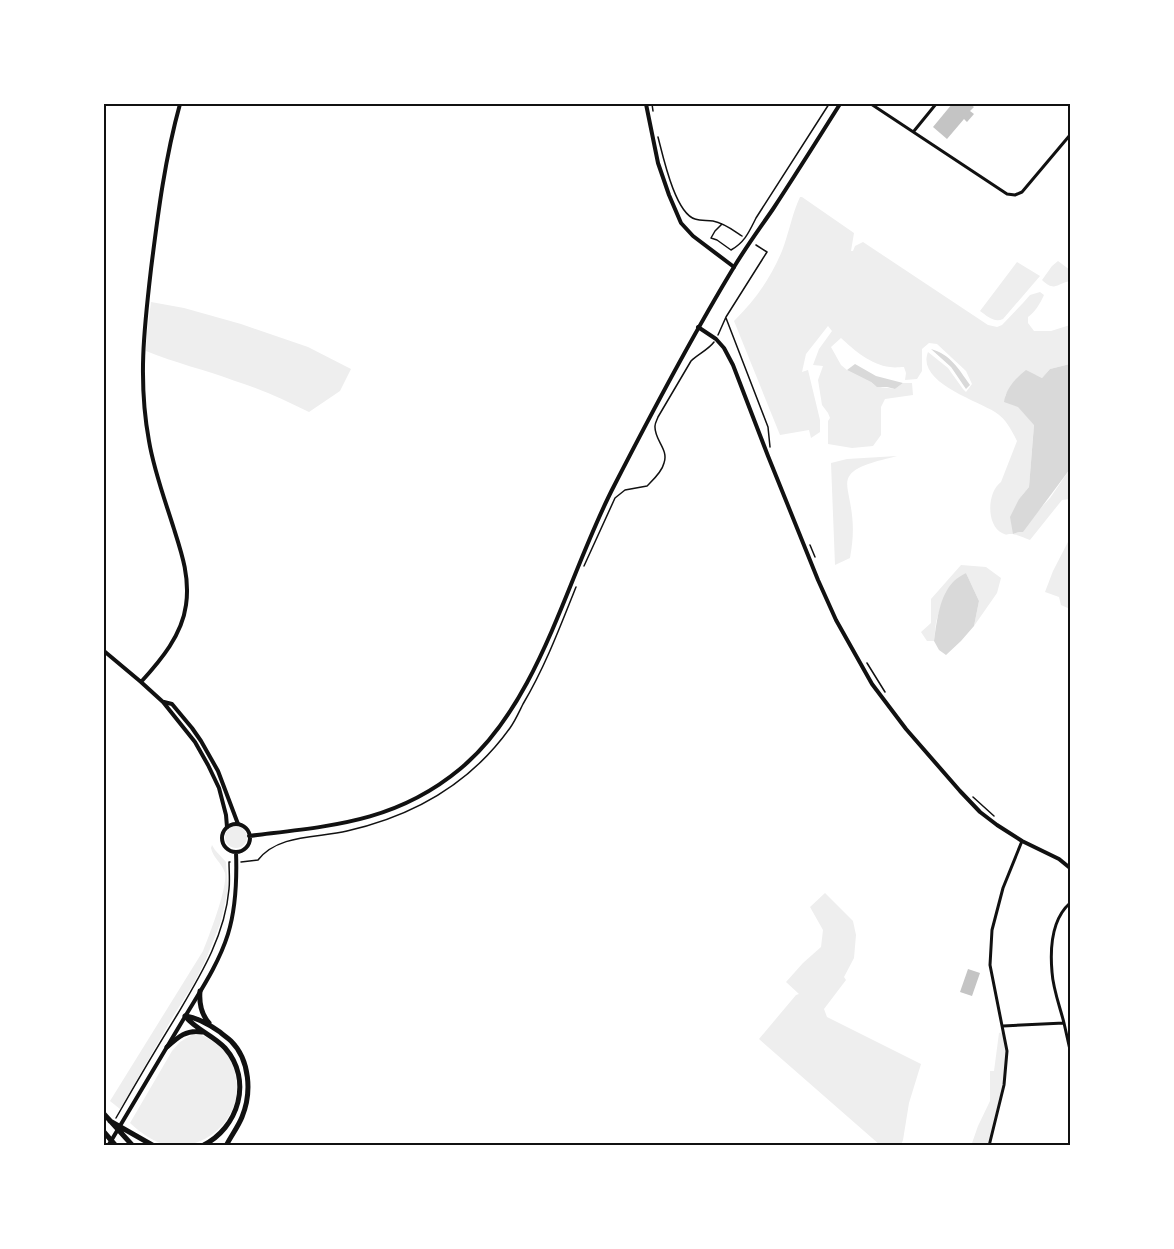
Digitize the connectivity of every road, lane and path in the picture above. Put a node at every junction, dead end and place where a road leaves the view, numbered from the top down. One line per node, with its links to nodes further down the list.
1 (180, 104): 26 (street)
2 (646, 104): 15 (street)
3 (652, 104): 8 (path)
4 (829, 104): 12 (path)
5 (840, 104): 15 (street)
6 (872, 104): 9 (street)
7 (936, 104): 9 (street)
8 (654, 115)
9 (914, 131): 11 (street)
10 (658, 135): 12 (path)
11 (1071, 135)
12 (722, 224): 13 (path)
13 (742, 236)
14 (755, 245): 16 (path)
15 (734, 267): 17 (street)
16 (726, 317): 18 (path); 19 (path)
17 (698, 327): 18 (street); 33 (street)
18 (716, 339): 22 (path); 31 (street)
19 (770, 448)
20 (807, 540): 21 (path)
21 (815, 563)
22 (583, 569)
23 (575, 588): 37 (path)
24 (104, 651): 26 (street)
25 (865, 661): 27 (path)
26 (141, 682): 28 (street)
27 (889, 698)
28 (211, 763): 30 (street); 32 (street)
29 (971, 795): 31 (path)
30 (238, 824): 32 (street); 33 (street)
31 (997, 825): 34 (street)
32 (227, 827): 35 (street)
33 (249, 836): 35 (street)
34 (1022, 841): 38 (street); 44 (street)
35 (236, 852): 37 (street)
36 (229, 861): 48 (path)
37 (236, 862): 40 (street)
38 (1071, 868)
39 (1071, 903): 42 (street)
40 (200, 991): 41 (street); 43 (highway)
41 (185, 1016): 43 (highway); 45 (highway); 46 (street)
42 (1064, 1023): 44 (street); 47 (street)
43 (212, 1026): 57 (highway)
44 (1002, 1026): 58 (street)
45 (206, 1033): 46 (highway); 56 (highway)
46 (167, 1047): 52 (street)
47 (1070, 1050)
48 (126, 1101)
49 (104, 1114): 50 (highway)
50 (110, 1121): 54 (highway); 55 (highway)
51 (104, 1132): 53 (highway)
52 (108, 1146)
53 (116, 1146)
54 (133, 1146)
55 (154, 1146)
56 (202, 1146)
57 (226, 1146)
58 (989, 1146)

